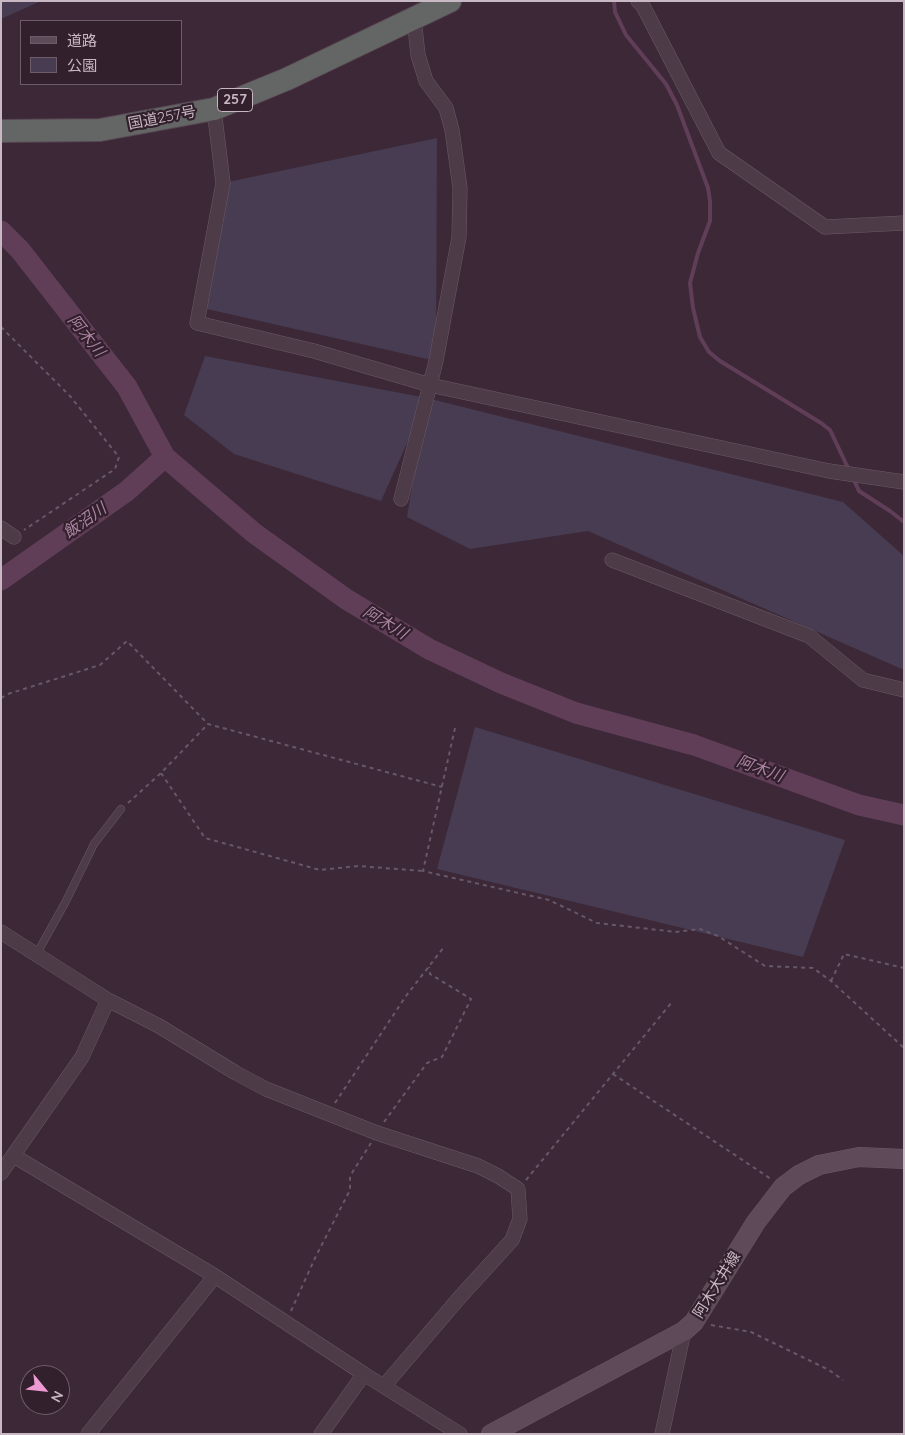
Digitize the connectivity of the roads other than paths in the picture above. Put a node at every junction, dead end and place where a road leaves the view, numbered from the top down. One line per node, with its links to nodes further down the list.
1 (450, 1): 3 (highway, 国道257号 / 257)
2 (638, 1): 6 (street)
3 (414, 18): 4 (highway, 国道257号 / 257); 7 (street)
4 (214, 109): 5 (highway, 国道257号 / 257); 7 (street)
5 (1, 130)
6 (904, 223)
7 (430, 385): 8 (street); 9 (street)
8 (904, 482)
9 (401, 499)
10 (1, 528): 11 (street)
11 (14, 537)
12 (612, 560): 13 (street)
13 (904, 690)
14 (122, 809): 16 (lane)
15 (1, 932): 16 (street)
16 (36, 955): 17 (street)
17 (108, 1000): 18 (street); 24 (street)
18 (14, 1156): 20 (street); 21 (street)
19 (904, 1159): 22 (main road, 阿木大井線)
20 (1, 1173)
21 (215, 1276): 23 (street); 25 (street)
22 (689, 1327): 28 (main road, 阿木大井線); 29 (street)
23 (364, 1374): 24 (street); 26 (street)
24 (384, 1386): 27 (street)
25 (88, 1434)
26 (321, 1434)
27 (460, 1434)
28 (491, 1434)
29 (662, 1434)

